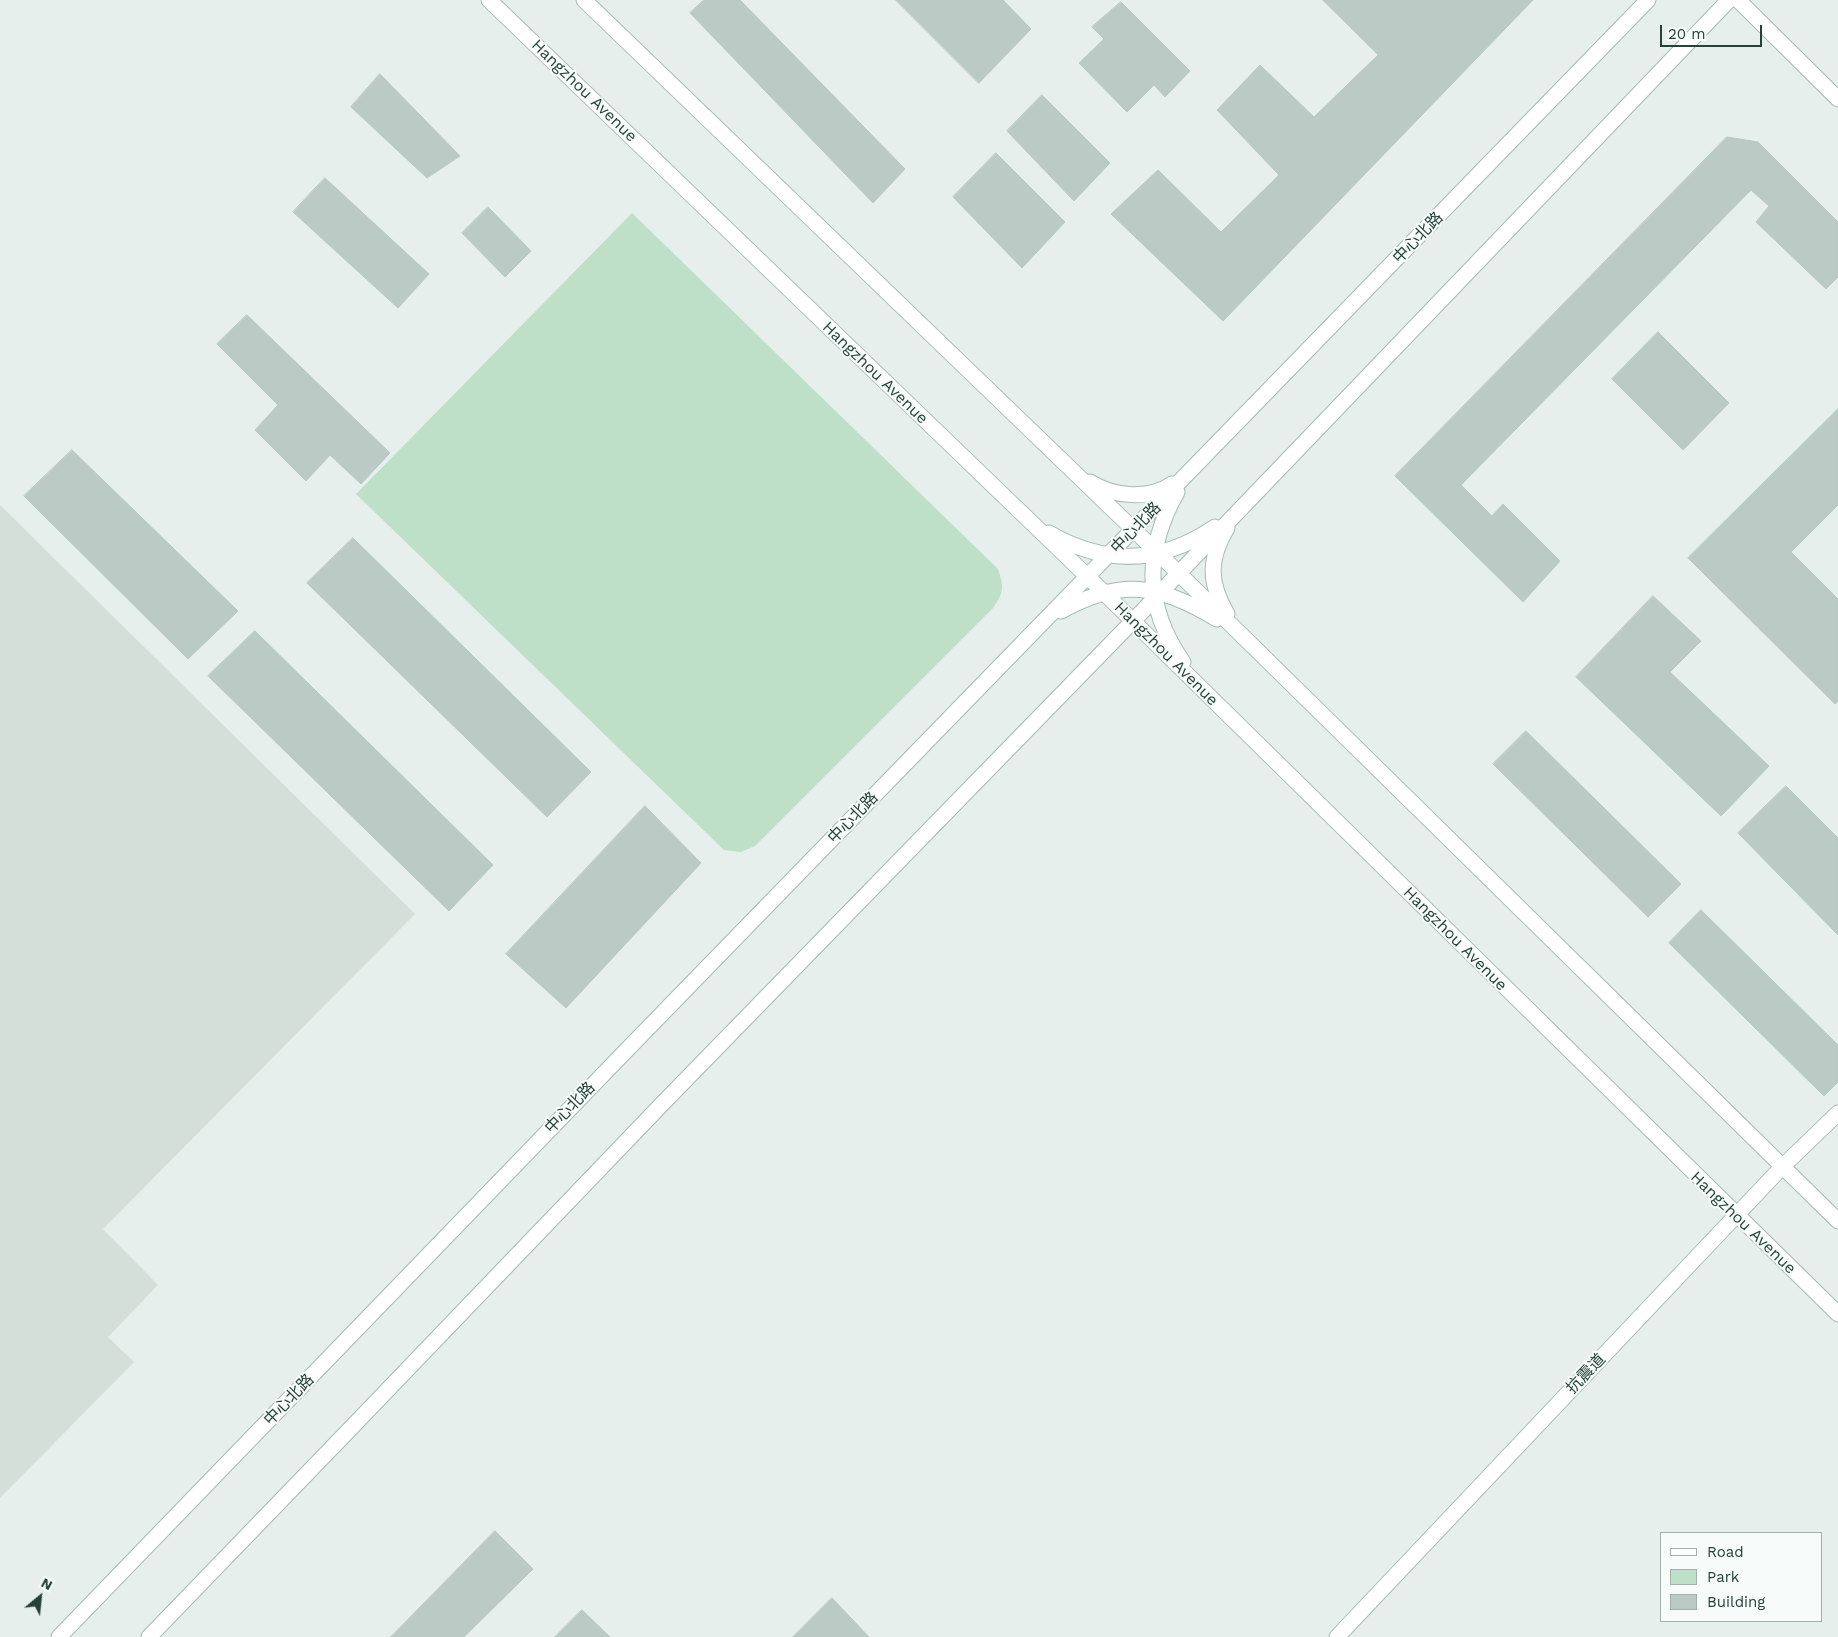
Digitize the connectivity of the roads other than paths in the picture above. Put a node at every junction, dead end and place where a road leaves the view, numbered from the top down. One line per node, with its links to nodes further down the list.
1 (489, 0): 10 (main road, Hangzhou Avenue)
2 (584, 0): 8 (main road)
3 (1648, 0): 7 (main road, 中心北路)
4 (1729, 0): 9 (main road)
5 (1738, 0): 6 (main road)
6 (1838, 99)
7 (1190, 472): 8 (main road); 11 (main road, 中心北路); 12 (main road)
8 (1075, 473): 11 (main road)
9 (1238, 510): 12 (main road); 14 (main road); 20 (main road)
10 (1027, 519): 13 (main road); 15 (main road, Hangzhou Avenue)
11 (1134, 530): 12 (main road); 13 (main road, 中心北路)
12 (1156, 553): 13 (main road); 14 (main road); 17 (main road)
13 (1109, 556): 15 (main road, 中心北路)
14 (1178, 573): 17 (main road); 20 (main road)
15 (1088, 577): 16 (main road, Hangzhou Avenue); 19 (main road, 中心北路)
16 (1103, 592): 17 (main road); 18 (main road, Hangzhou Avenue); 19 (main road)
17 (1156, 594): 18 (main road); 20 (main road); 21 (main road)
18 (1133, 622): 21 (main road, Hangzhou Avenue); 28 (main road)
19 (1043, 624): 27 (main road, 中心北路)
20 (1243, 637): 23 (main road)
21 (1201, 688): 24 (main road, Hangzhou Avenue)
22 (1838, 1113): 23 (main road, 抗震道)
23 (1782, 1167): 24 (main road, 抗震道); 25 (main road)
24 (1736, 1216): 26 (main road, Hangzhou Avenue); 29 (main road, 抗震道)
25 (1838, 1221)
26 (1838, 1314)
27 (59, 1637)
28 (148, 1637)
29 (1336, 1637)

